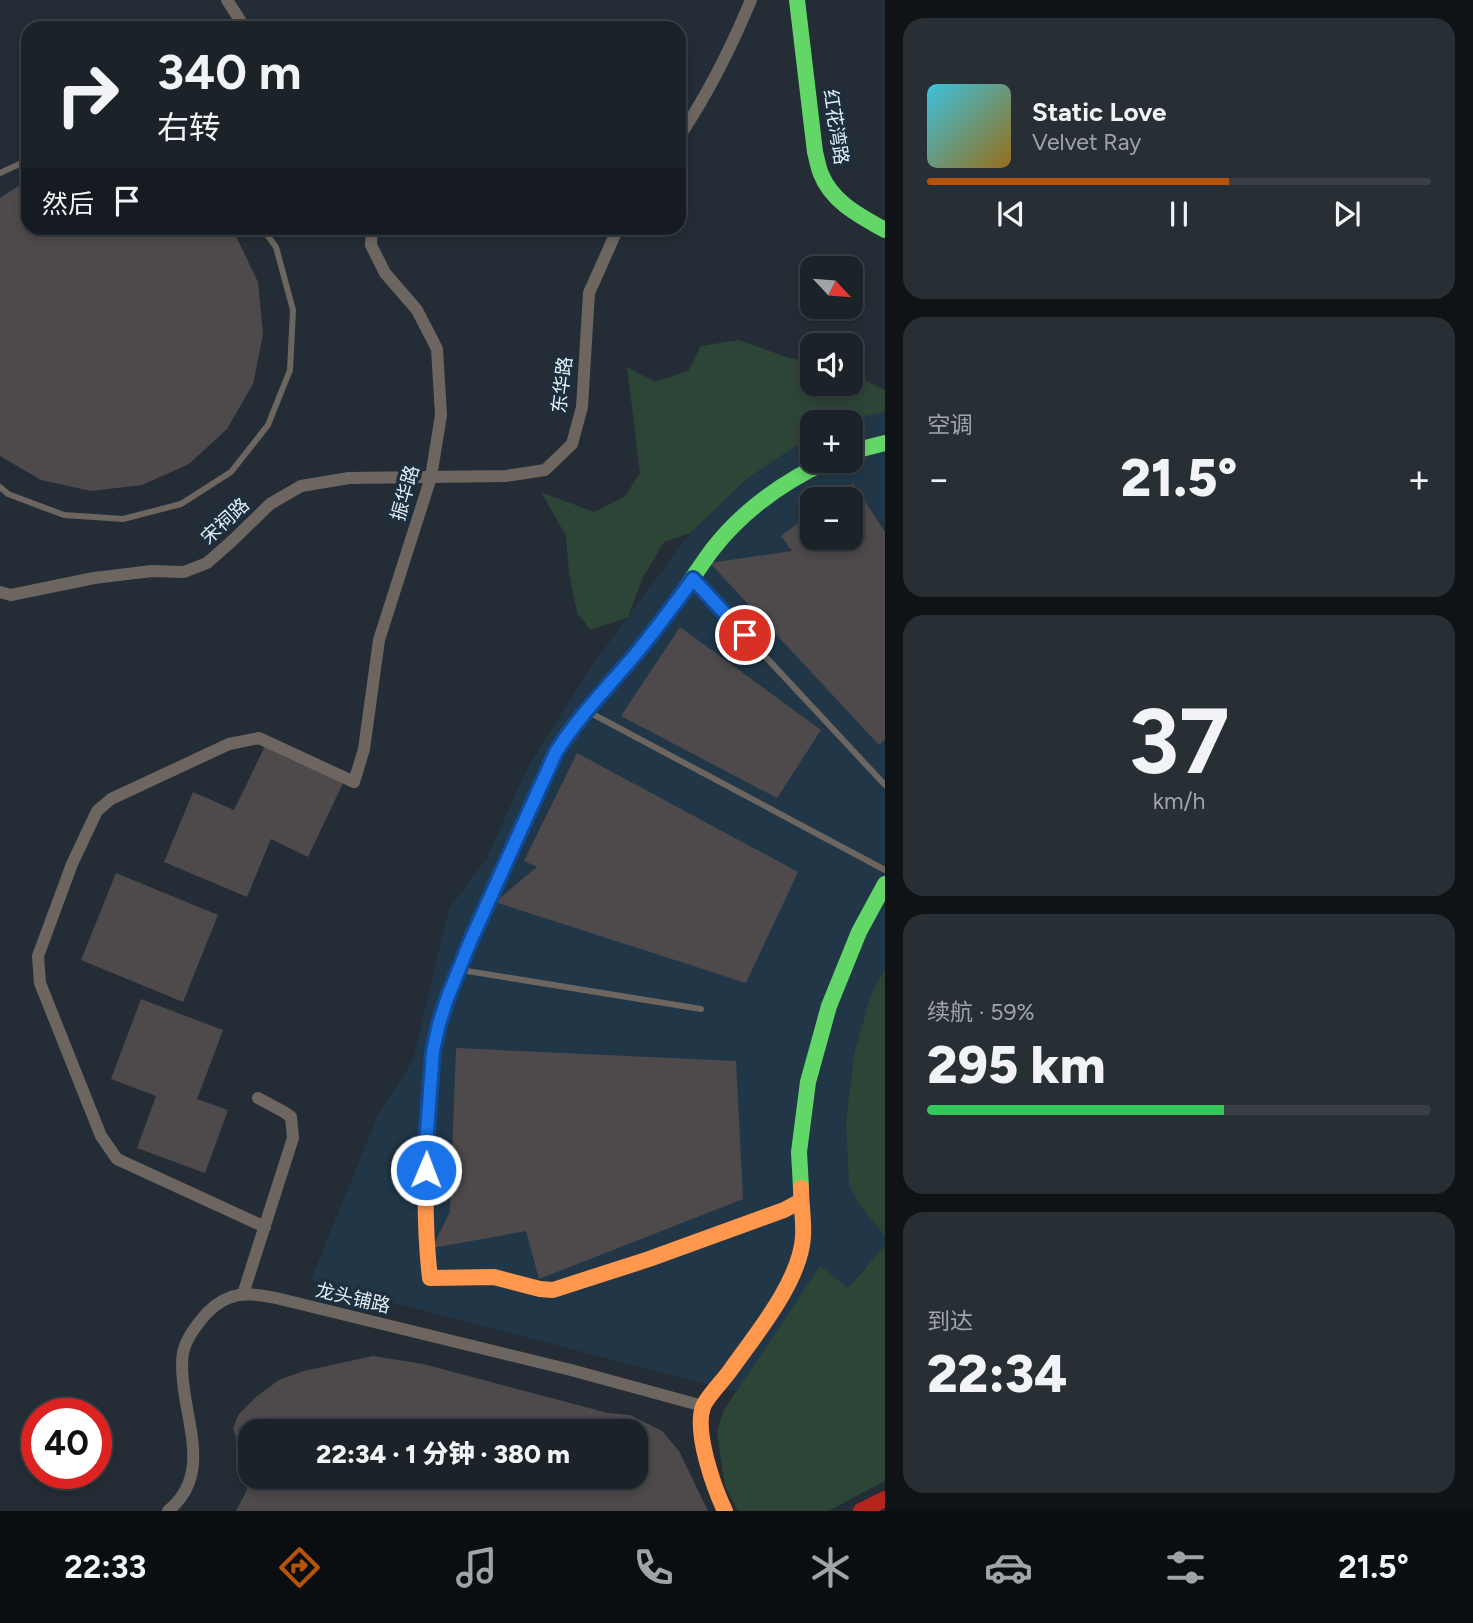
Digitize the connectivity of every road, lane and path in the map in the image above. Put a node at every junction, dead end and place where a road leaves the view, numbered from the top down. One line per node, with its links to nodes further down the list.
1 (228, 0): 4 (street)
2 (751, 0): 5 (street)
3 (797, 0): 8 (street, 红花湾路)
4 (241, 21)
5 (686, 127)
6 (21, 163): 7 (lane)
7 (0, 173)
8 (885, 230)
9 (267, 235): 16 (lane)
10 (372, 235): 15 (street, 振华路)
11 (615, 235): 15 (street, 东华路)
12 (885, 443): 13 (street)
13 (863, 449)
14 (803, 473): 17 (street)
15 (431, 477): 18 (street, 宋祠路); 27 (street, 振华路)
16 (0, 487)
17 (693, 579): 19 (street); 20 (lane)
18 (0, 592)
19 (586, 711): 21 (lane); 23 (street)
20 (885, 785)
21 (885, 870)
22 (885, 884): 26 (street)
23 (459, 970): 24 (lane); 26 (street)
24 (701, 1009)
25 (258, 1098): 27 (street)
26 (802, 1201): 29 (street)
27 (265, 1227): 28 (street)
28 (243, 1294): 29 (street, 龙头铺路); 31 (street)
29 (703, 1406): 32 (street)
30 (885, 1499): 33 (street)
31 (168, 1511)
32 (724, 1511)
33 (861, 1511)

